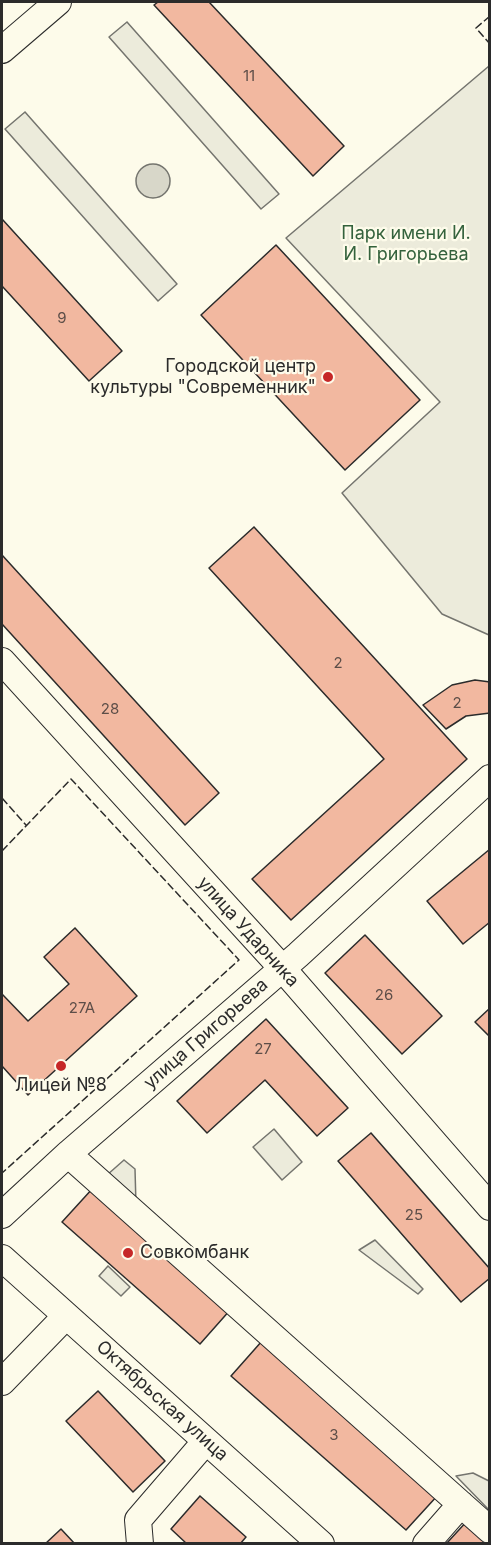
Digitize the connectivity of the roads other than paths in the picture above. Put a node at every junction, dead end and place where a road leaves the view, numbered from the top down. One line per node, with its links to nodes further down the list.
1 (58, 2): 2 (street)
2 (3, 46)
3 (2, 661): 5 (street, улица Ударника)
4 (489, 778): 5 (street, улица Григорьева)
5 (282, 968): 6 (street, улица Григорьева); 7 (street, улица Ударника)
6 (68, 1154): 8 (street, улица Григорьева); 13 (street)
7 (489, 1207)
8 (2, 1215)
9 (2, 1258): 10 (street, Октябрьская улица)
10 (66, 1316): 11 (street); 12 (street, Октябрьская улица)
11 (4, 1373)
12 (206, 1441): 15 (street); 16 (street, Октябрьская улица)
13 (461, 1504): 14 (street); 17 (street)
14 (489, 1530)
15 (140, 1544)
16 (321, 1544)
17 (426, 1544)

